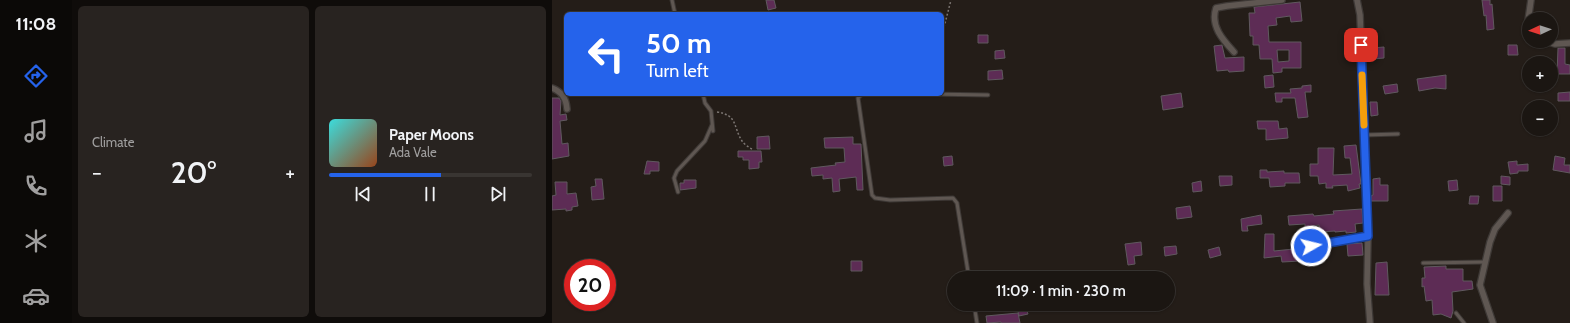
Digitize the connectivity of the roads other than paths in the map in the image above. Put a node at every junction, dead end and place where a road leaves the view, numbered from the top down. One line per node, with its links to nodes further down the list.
1 (672, 0): 5 (lane)
2 (1282, 0): 9 (street)
3 (1357, 0): 19 (street)
4 (1531, 0): 6 (street)
5 (675, 12)
6 (1529, 12)
7 (1570, 43): 8 (street)
8 (1558, 44)
9 (1234, 52)
10 (552, 88): 15 (street)
11 (944, 94): 12 (lane)
12 (988, 95)
13 (704, 96): 16 (lane)
14 (860, 96): 26 (lane)
15 (567, 110)
16 (712, 124): 17 (lane); 20 (lane)
17 (713, 131)
18 (1398, 134): 19 (lane)
19 (1364, 135): 22 (street)
20 (678, 192)
21 (1508, 213): 24 (street)
22 (1368, 236): 23 (lane); 30 (street)
23 (1311, 246)
24 (1485, 262): 25 (lane); 32 (street)
25 (1423, 263)
26 (968, 271)
27 (975, 311): 29 (lane)
28 (1456, 313): 31 (lane)
29 (977, 323)
30 (1370, 323)
31 (1464, 323)
32 (1493, 323)

